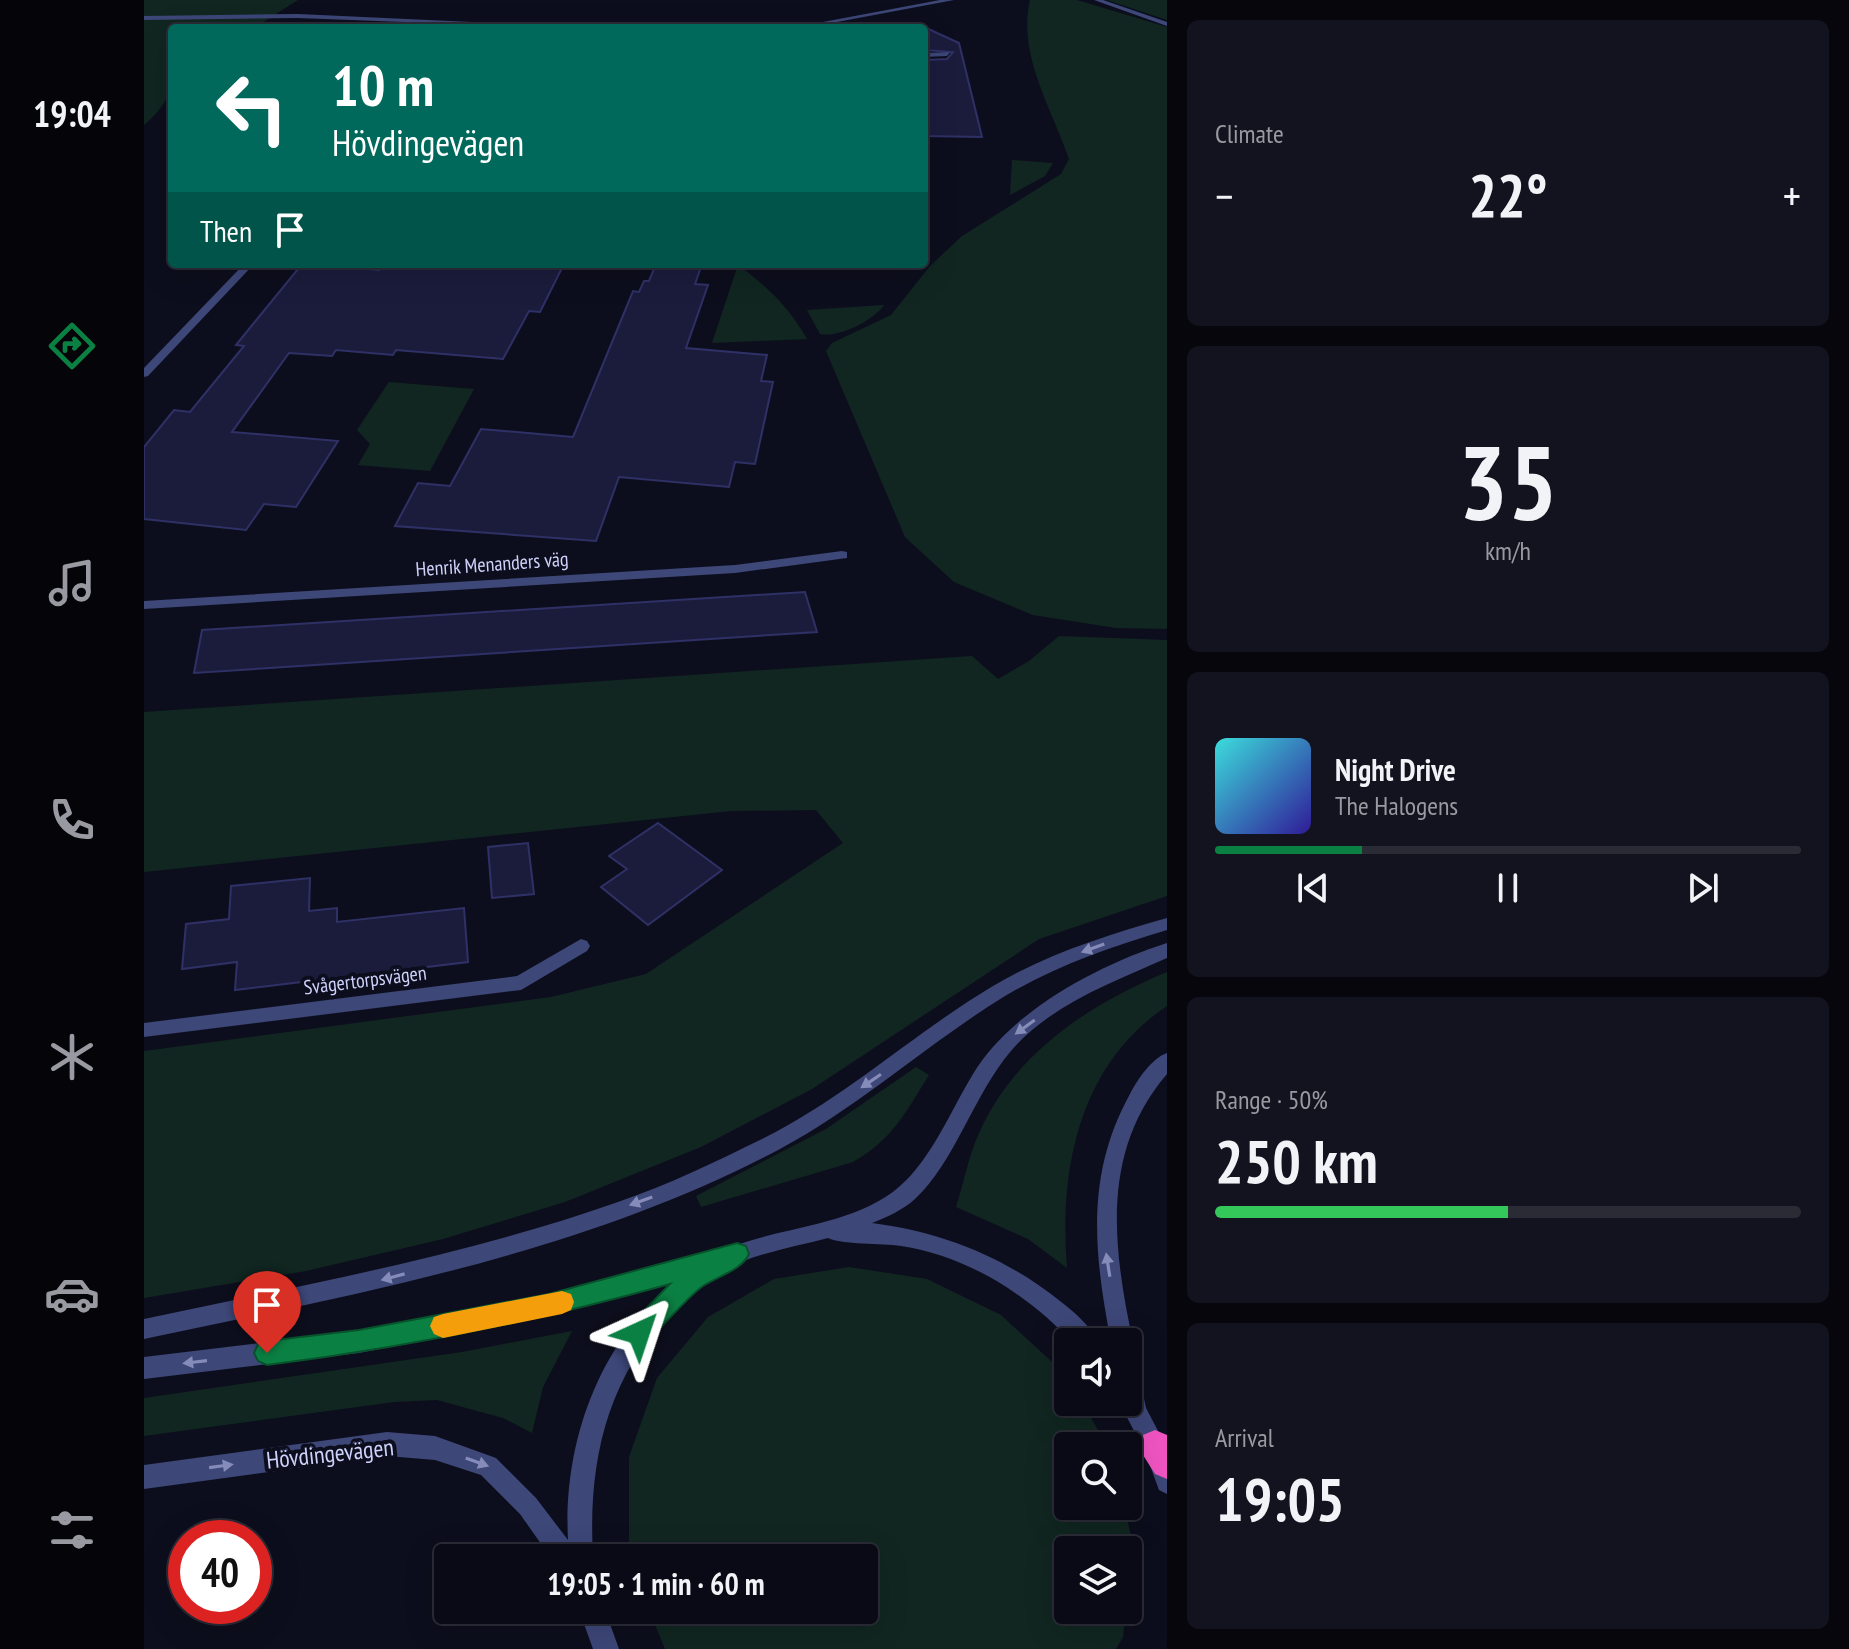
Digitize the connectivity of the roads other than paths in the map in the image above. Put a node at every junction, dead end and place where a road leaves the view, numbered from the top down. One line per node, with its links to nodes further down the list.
1 (951, 0): 5 (street)
2 (1097, 0): 6 (street)
3 (144, 18): 4 (street)
4 (465, 24)
5 (816, 24)
6 (1167, 24)
7 (947, 54): 8 (street)
8 (928, 55)
9 (245, 268): 10 (street)
10 (144, 374)
11 (842, 555): 12 (street, Henrik Menanders väg)
12 (144, 605)
13 (1167, 924): 22 (street, one-way to 22)
14 (581, 946): 16 (street, Svågertorpsvägen)
15 (1167, 950): 18 (street, one-way to 18)
16 (144, 1030)
17 (1167, 1061): 21 (street, one-way to 17)
18 (806, 1233): 19 (street); 20 (street)
19 (737, 1254): 23 (street, one-way to 23); 29 (street)
20 (1072, 1328)
21 (1119, 1328)
22 (144, 1329)
23 (144, 1368)
24 (1140, 1416): 25 (street)
25 (1161, 1455): 27 (street)
26 (144, 1477): 28 (street, Hövdingevägen, one-way to 28)
27 (1167, 1482)
28 (556, 1544)
29 (580, 1544)

